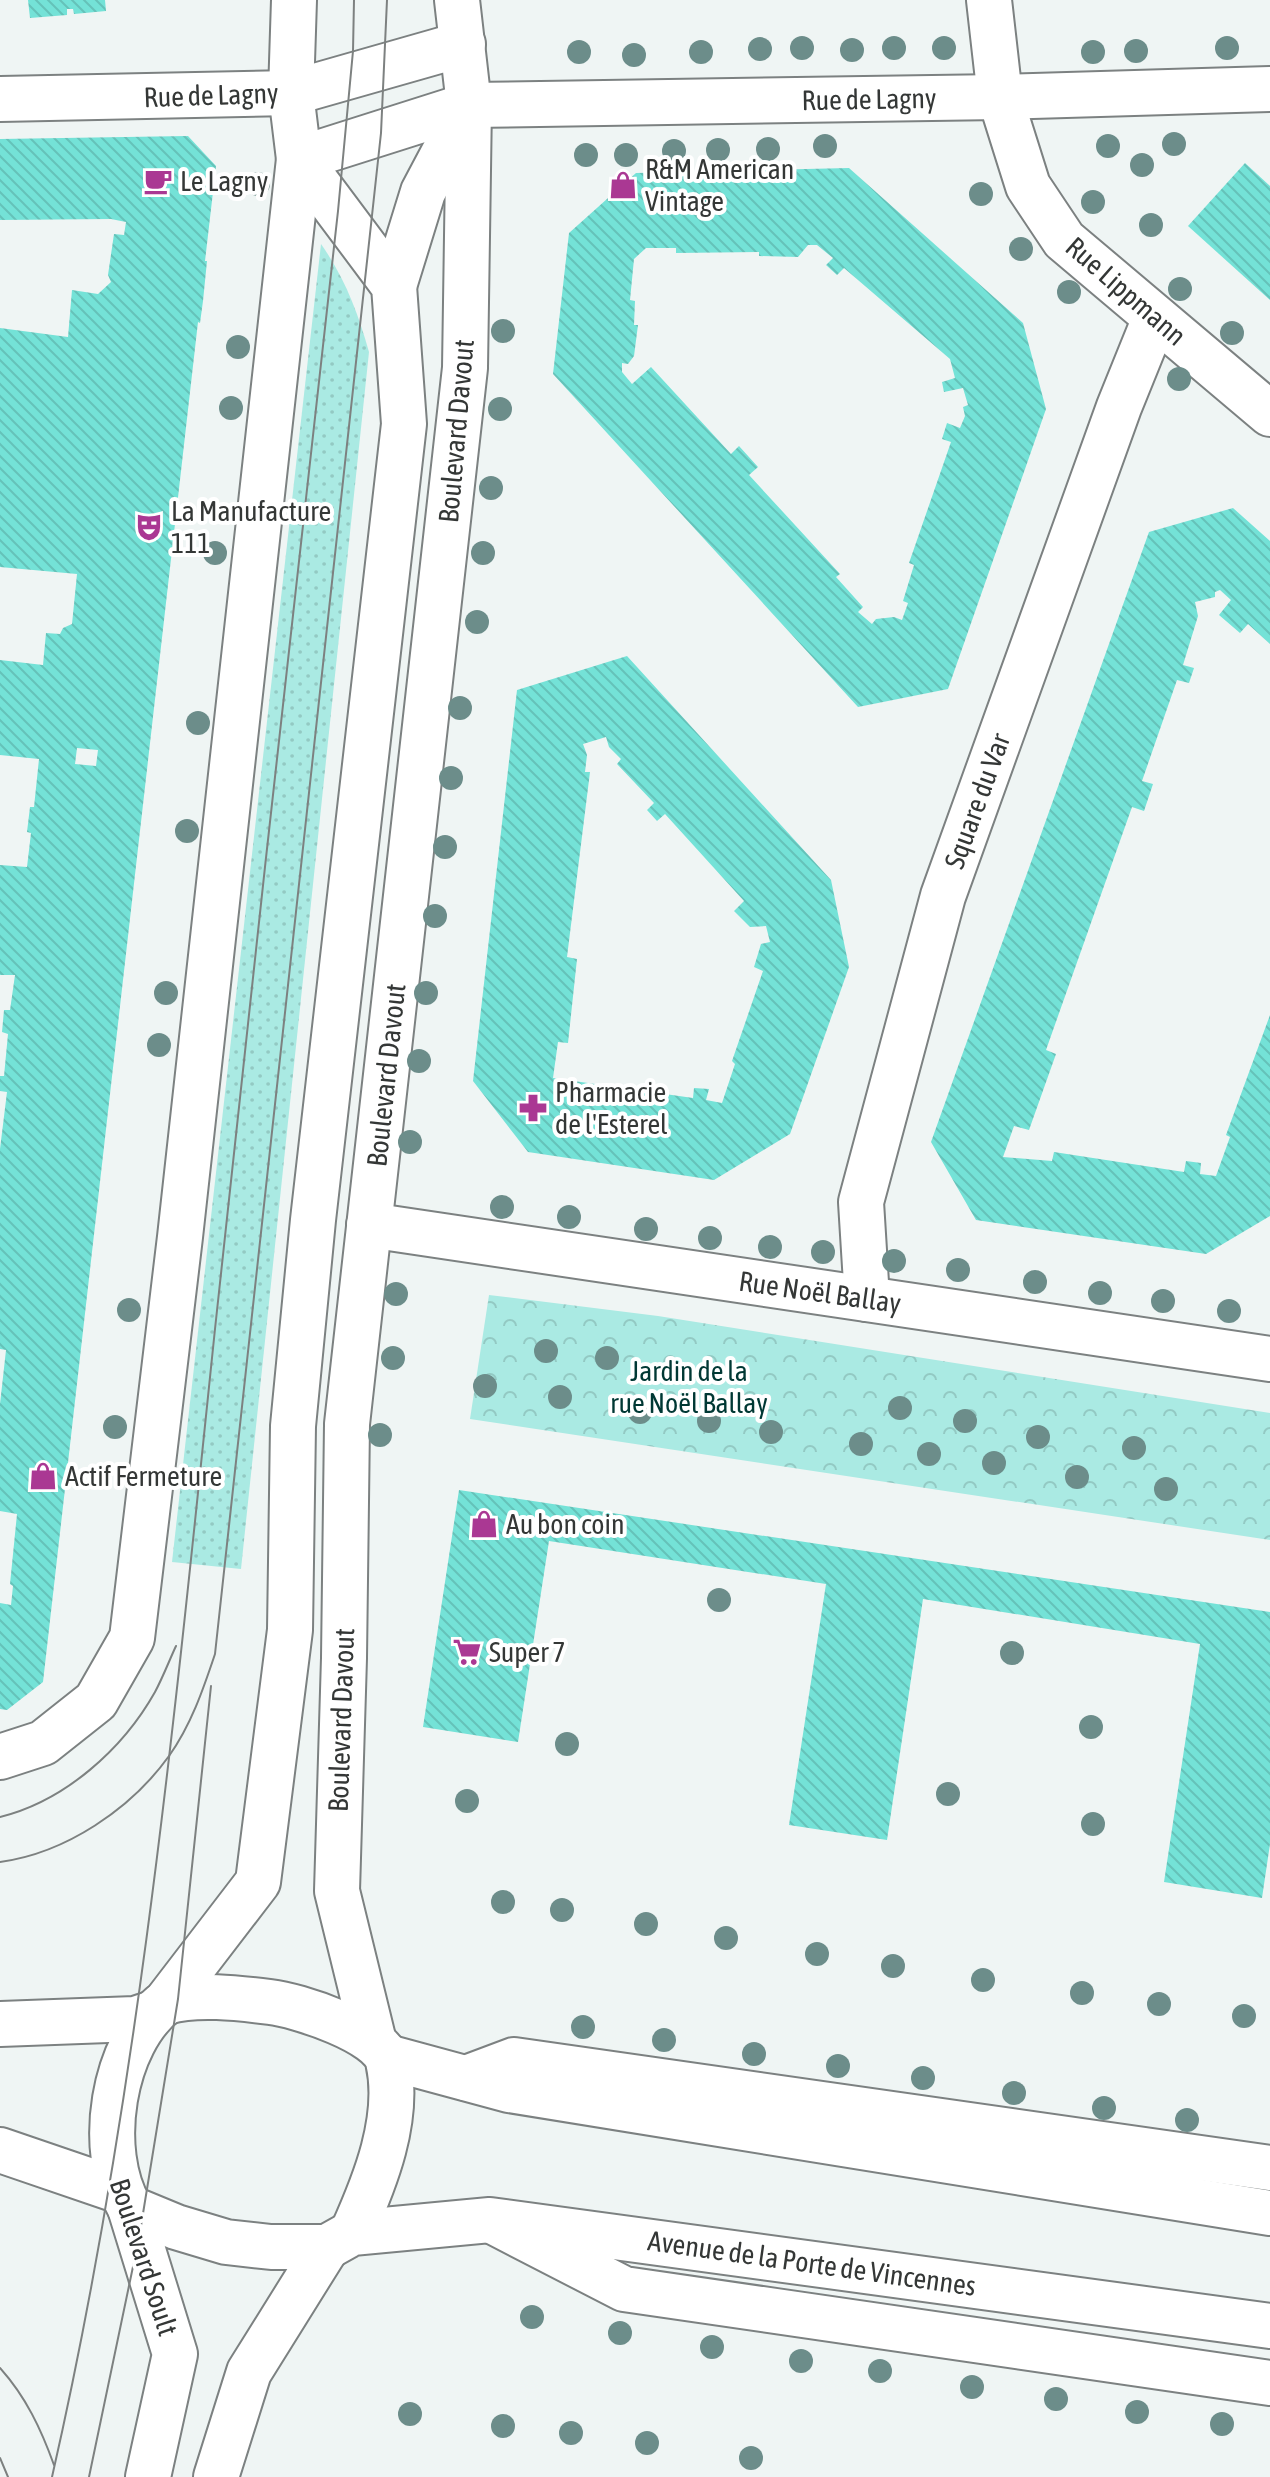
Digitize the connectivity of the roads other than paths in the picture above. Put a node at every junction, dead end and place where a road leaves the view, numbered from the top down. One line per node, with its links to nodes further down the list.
1 (294, 0): 6 (main road)
2 (457, 0): 4 (main road, Boulevard Davout)
3 (989, 0): 7 (main road, Rue Lippmann)
4 (463, 44): 6 (main road, Rue de Lagny); 9 (main road, Boulevard Davout)
5 (1270, 89): 7 (main road, Rue de Lagny)
6 (291, 93): 8 (main road, Rue de Lagny); 10 (main road)
7 (1000, 97): 9 (main road, Rue de Lagny); 12 (main road, Rue Lippmann)
8 (0, 99)
9 (469, 105): 10 (main road); 11 (main road, Boulevard Davout); 14 (main road, Boulevard Davout)
10 (299, 159): 11 (main road); 17 (main road)
11 (394, 286): 18 (main road, Boulevard Davout)
12 (1155, 318): 13 (main road, Rue Lippmann); 15 (main road, Square du Var)
13 (1270, 414)
14 (369, 1225): 15 (main road, Rue Noël Ballay); 20 (main road, Boulevard Davout)
15 (867, 1299): 16 (main road, Rue Noël Ballay)
16 (1270, 1359)
17 (0, 1757)
18 (158, 2008): 19 (main road); 20 (main road); 24 (main road, Boulevard Soult)
19 (0, 2024)
20 (381, 2050): 21 (main road); 27 (main road)
21 (466, 2078): 23 (main road); 25 (main road)
22 (0, 2150): 24 (main road)
23 (1270, 2168)
24 (125, 2200): 27 (main road); 30 (main road, Boulevard Soult)
25 (1270, 2213)
26 (490, 2220): 27 (main road, Avenue de la Porte de Vincennes); 28 (main road, Avenue de la Porte de Vincennes); 29 (main road)
27 (340, 2240): 31 (main road)
28 (1270, 2326)
29 (1270, 2383)
30 (148, 2477)
31 (216, 2477)

